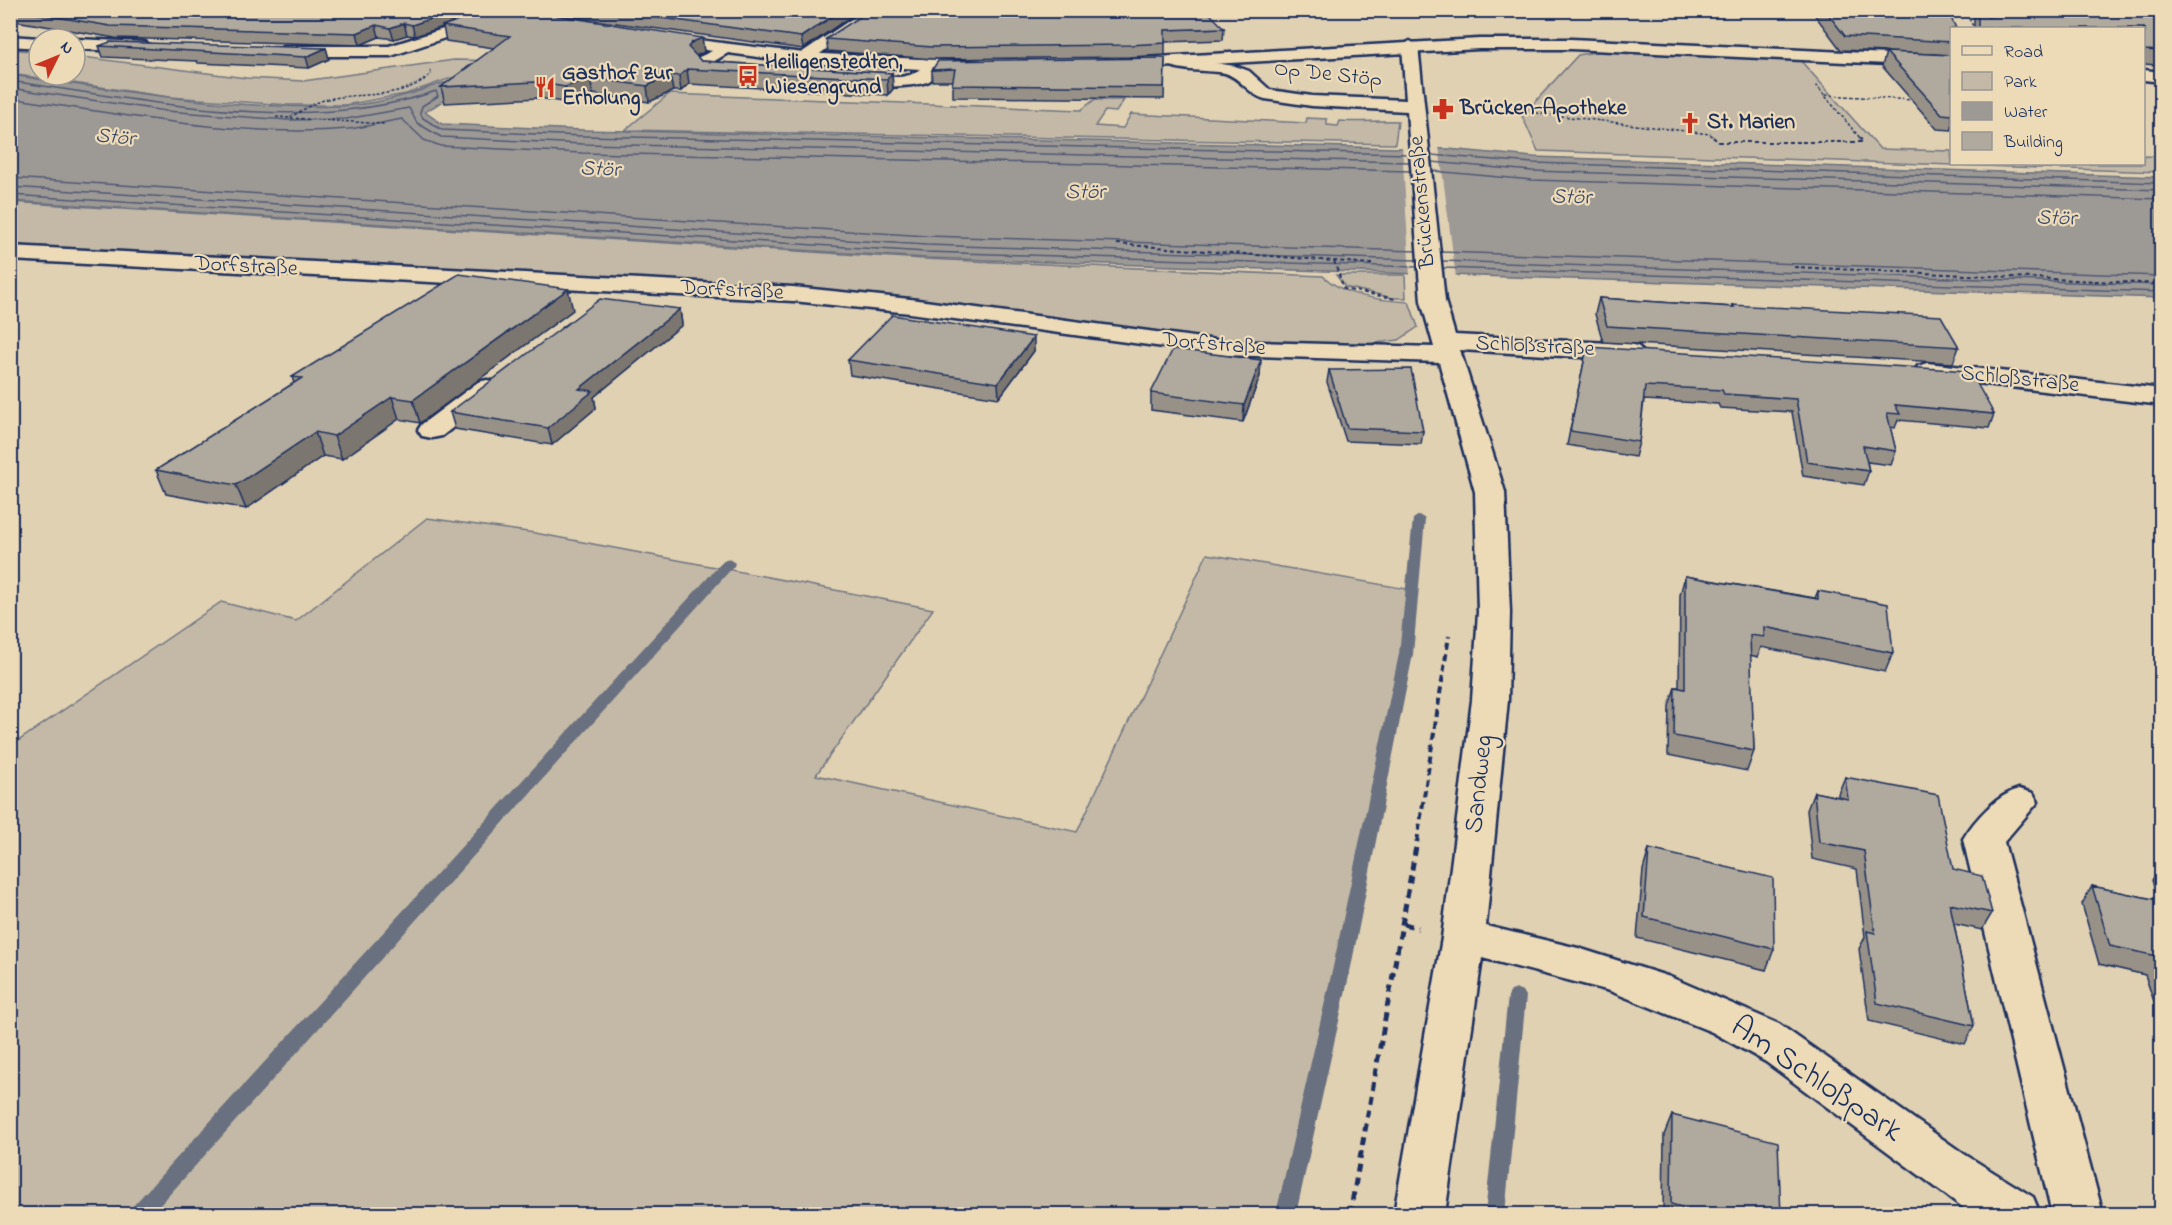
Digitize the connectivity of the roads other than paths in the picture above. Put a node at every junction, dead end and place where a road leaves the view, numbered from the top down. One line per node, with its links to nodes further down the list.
1 (472, 10): 3 (street)
2 (878, 10): 13 (street)
3 (500, 15): 4 (street); 12 (street)
4 (544, 22)
5 (638, 37): 11 (street)
6 (10, 41): 7 (street)
7 (27, 42)
8 (87, 45): 10 (street)
9 (1410, 46): 14 (street); 15 (street); 23 (street, Brückenstraße)
10 (164, 48)
11 (727, 49): 13 (street); 19 (street)
12 (272, 51)
13 (804, 58): 17 (street)
14 (1173, 62): 16 (street); 23 (street, Op De Stöp)
15 (1950, 62)
16 (1109, 65)
17 (933, 66): 18 (street); 22 (street)
18 (992, 67)
19 (757, 74)
20 (2145, 75): 21 (street)
21 (2162, 77)
22 (828, 78)
23 (1414, 106): 27 (street, Brückenstraße)
24 (10, 253): 25 (street, Dorfstraße)
25 (623, 286): 26 (street); 27 (street, Dorfstraße)
26 (594, 307)
27 (1448, 348): 28 (street, Schloßstraße); 34 (street, Sandweg)
28 (1655, 353)
29 (1900, 369): 31 (street, Schloßstraße)
30 (508, 372): 32 (street)
31 (2162, 397)
32 (432, 430)
33 (2019, 802): 37 (street)
34 (1462, 938): 35 (street, Sandweg); 36 (street, Am Schloßpark)
35 (1419, 1215)
36 (2015, 1215)
37 (2078, 1215)

